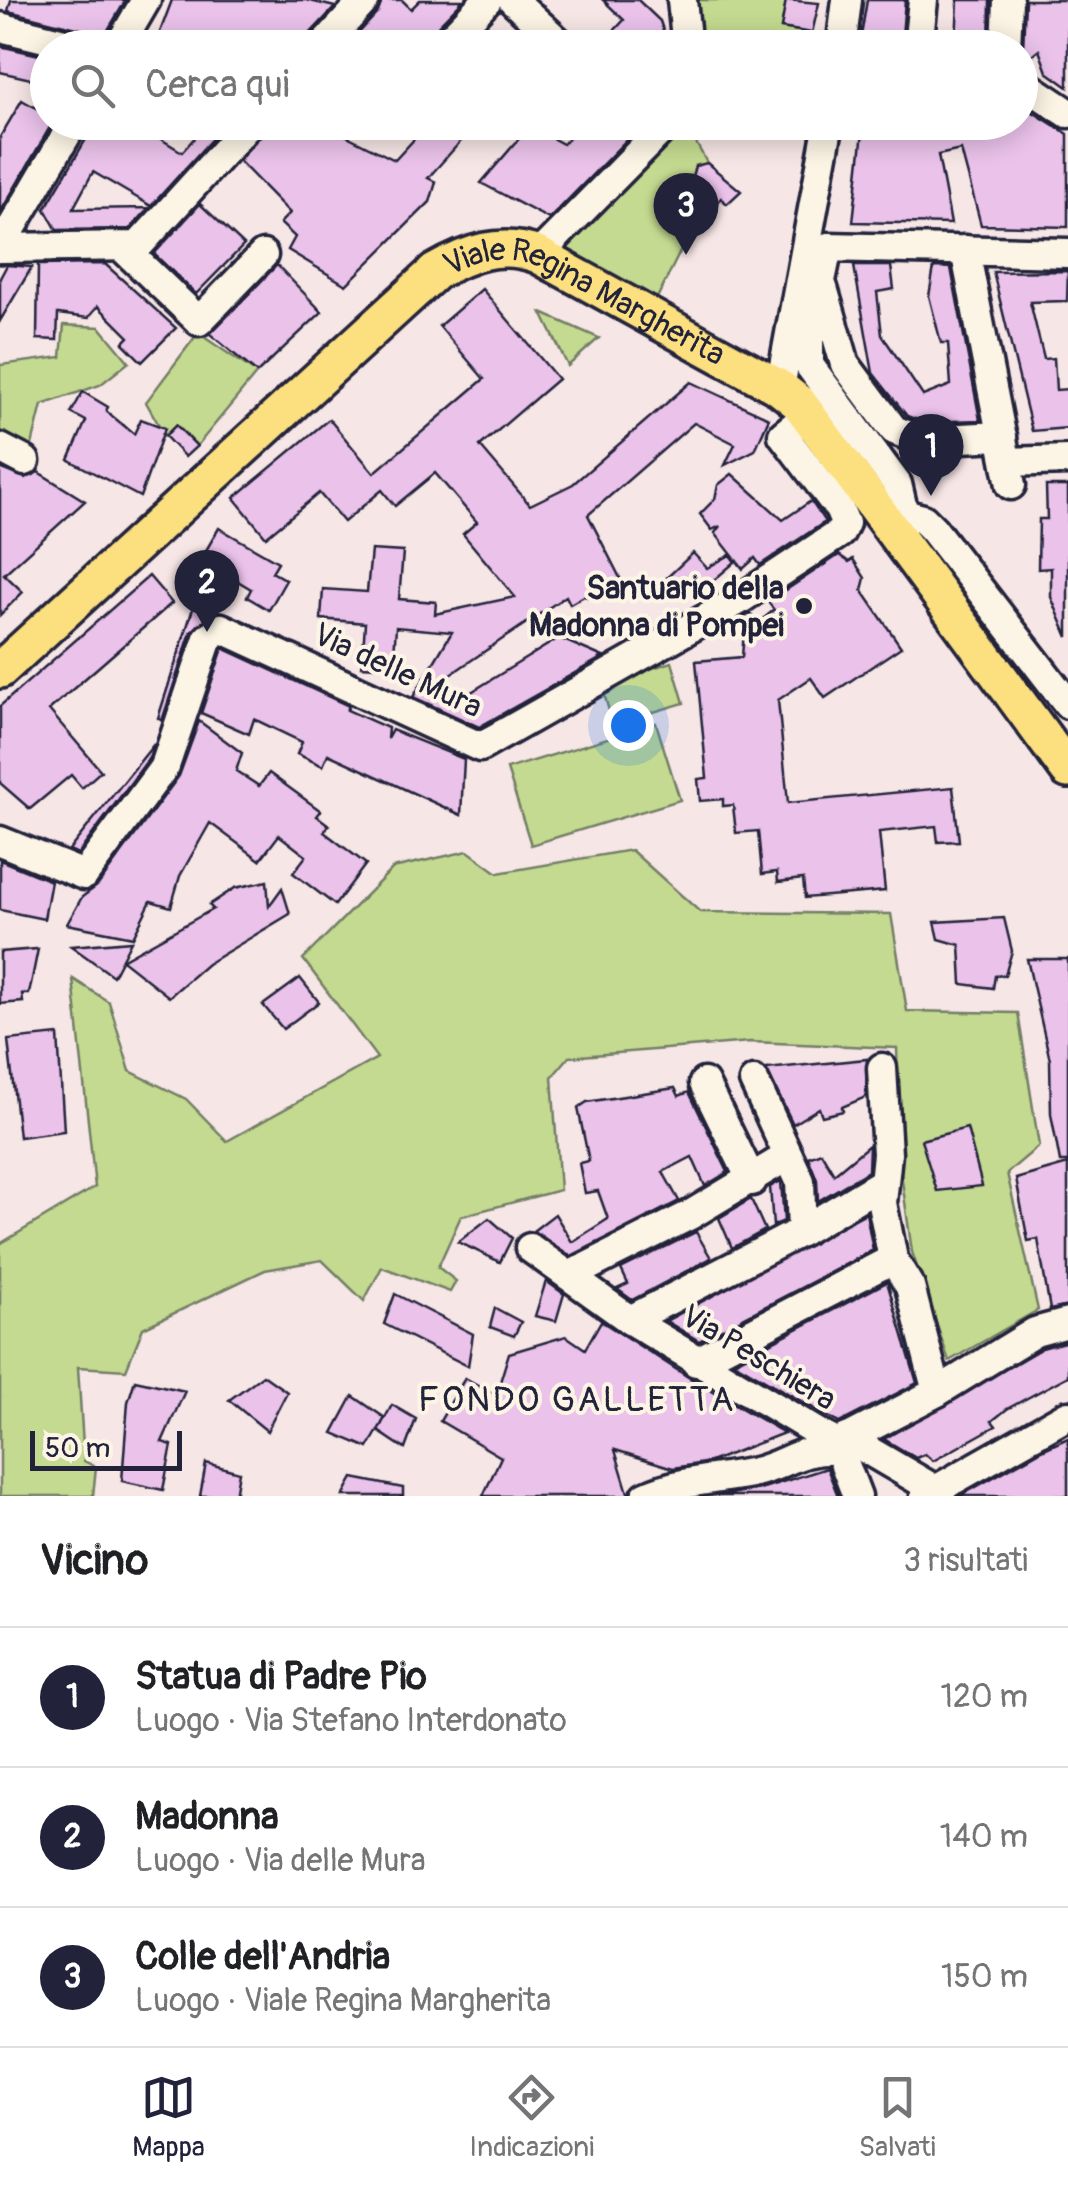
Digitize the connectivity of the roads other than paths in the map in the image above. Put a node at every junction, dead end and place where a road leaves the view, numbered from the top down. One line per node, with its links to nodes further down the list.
1 (146, 0): 10 (street)
2 (365, 0): 11 (street)
3 (486, 0): 12 (street)
4 (513, 0): 13 (street)
5 (682, 0): 14 (street)
6 (847, 0): 15 (street)
7 (923, 0): 16 (street)
8 (1008, 0): 17 (street)
9 (0, 27): 18 (street)
10 (128, 30)
11 (338, 30)
12 (458, 30)
13 (545, 30)
14 (684, 30)
15 (843, 30)
16 (920, 30)
17 (1007, 30)
18 (30, 34)
19 (1038, 92): 21 (street)
20 (1038, 111): 22 (street)
21 (1068, 113)
22 (1068, 130)
23 (63, 140): 27 (street)
24 (235, 140): 28 (street)
25 (651, 140): 31 (street)
26 (826, 140): 34 (street)
27 (0, 248): 28 (street)
28 (124, 249): 32 (street)
29 (965, 250): 30 (street); 33 (street); 37 (street)
30 (1068, 252)
31 (538, 255): 34 (main road, Viale Regina Margherita); 39 (main road, Viale Regina Margherita)
32 (263, 256)
33 (822, 282): 37 (street); 38 (street)
34 (780, 388): 35 (main road, Viale Regina Margherita)
35 (808, 415): 38 (main road, Viale Regina Margherita); 42 (street, Via delle Mura)
36 (1068, 460): 37 (street)
37 (1007, 461)
38 (896, 519): 40 (street); 41 (main road, Viale Regina Margherita)
39 (0, 670)
40 (1068, 704)
41 (1068, 770)
42 (0, 841)
43 (882, 1068): 48 (street)
44 (754, 1082): 46 (street)
45 (704, 1083): 47 (street)
46 (788, 1156): 47 (street); 49 (street)
47 (752, 1180): 52 (street)
48 (882, 1183): 49 (street); 51 (street)
49 (802, 1232): 53 (street)
50 (530, 1248): 52 (street, Via Peschiera)
51 (893, 1259): 55 (street); 56 (street)
52 (571, 1276): 53 (street, Via Peschiera)
53 (630, 1320): 55 (street, Via Peschiera)
54 (1068, 1323): 56 (street, Via Peschiera)
55 (696, 1362): 58 (street, Via Peschiera)
56 (936, 1392): 58 (street, Via Peschiera)
57 (1068, 1415): 59 (street)
58 (841, 1444): 59 (street); 60 (street); 61 (street)
59 (930, 1493)
60 (646, 1496)
61 (857, 1496)

